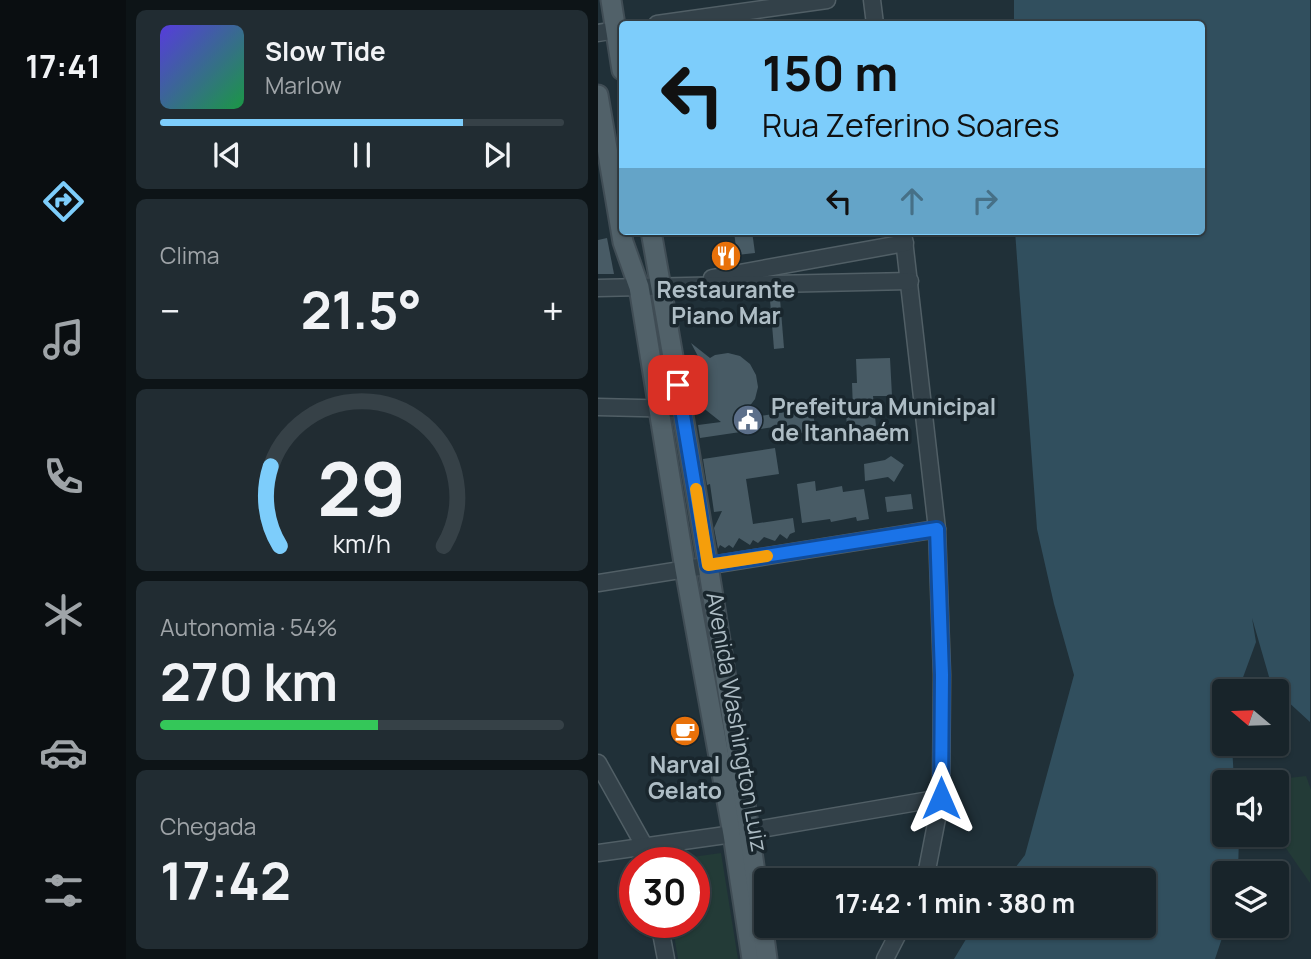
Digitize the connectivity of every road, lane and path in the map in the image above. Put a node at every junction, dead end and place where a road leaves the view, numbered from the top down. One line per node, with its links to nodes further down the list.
1 (611, 0): 6 (main road)
2 (827, 0): 4 (street)
3 (872, 0): 5 (street)
4 (678, 21)
5 (875, 21)
6 (612, 31): 7 (main road)
7 (619, 58)
8 (598, 95): 9 (main road, Avenida Washington Luiz)
9 (619, 218)
10 (622, 235): 14 (main road, Avenida Washington Luiz)
11 (652, 235): 15 (main road, Avenida Washington Luiz)
12 (904, 237): 13 (street); 15 (street)
13 (910, 281): 15 (street); 20 (street)
14 (639, 287): 15 (street); 16 (street); 18 (main road, Avenida Washington Luiz)
15 (661, 287): 19 (main road, Avenida Washington Luiz)
16 (598, 288)
17 (598, 407): 18 (street)
18 (659, 409): 19 (street); 22 (main road, Avenida Washington Luiz)
19 (683, 409): 21 (main road, Avenida Washington Luiz)
20 (937, 529): 21 (street); 25 (street)
21 (708, 565): 22 (street); 26 (main road, Avenida Washington Luiz)
22 (685, 569): 23 (street); 26 (main road, Avenida Washington Luiz)
23 (598, 583)
24 (598, 764): 27 (street)
25 (941, 798): 26 (street); 31 (street)
26 (741, 832): 28 (street); 35 (main road, Avenida Washington Luiz); 36 (main road, Avenida Washington Luiz)
27 (642, 847)
28 (679, 847)
29 (598, 853): 30 (street)
30 (619, 854)
31 (927, 868)
32 (662, 938): 34 (street)
33 (896, 938): 37 (street)
34 (666, 959)
35 (752, 959)
36 (767, 959)
37 (885, 959)

